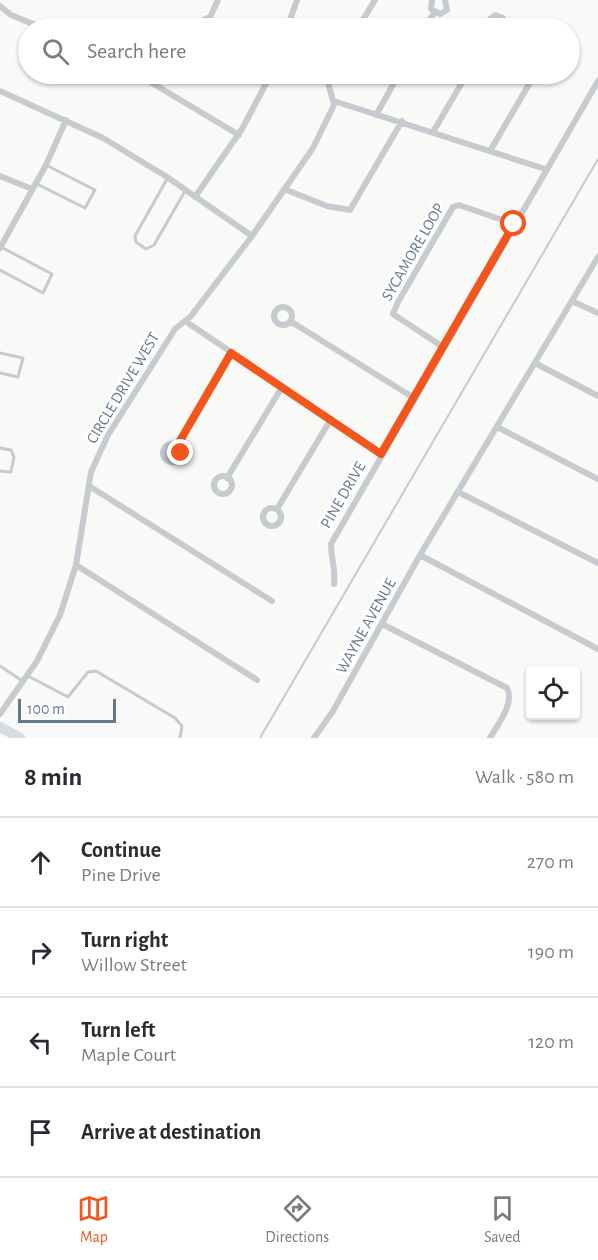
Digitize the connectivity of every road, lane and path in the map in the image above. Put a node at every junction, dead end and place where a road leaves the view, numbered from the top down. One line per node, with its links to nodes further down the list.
1 (218, 0): 9 (street)
2 (297, 0): 10 (street)
3 (375, 0): 11 (street)
4 (432, 0): 7 (street)
5 (445, 0): 7 (street)
6 (0, 6): 8 (street)
7 (434, 13): 12 (street)
8 (18, 18)
9 (208, 18)
10 (291, 18)
11 (364, 18)
12 (431, 18)
13 (598, 81): 29 (street, PINE DRIVE)
14 (154, 84): 26 (street)
15 (266, 84): 26 (street)
16 (329, 84): 21 (street, CIRCLE DRIVE WEST)
17 (393, 84): 22 (street)
18 (461, 84): 25 (street)
19 (529, 84): 27 (street)
20 (0, 91): 23 (street)
21 (334, 101): 22 (street); 33 (street, CIRCLE DRIVE WEST)
22 (376, 115): 24 (street)
23 (66, 120): 28 (street); 31 (street)
24 (402, 121): 25 (street); 33 (street)
25 (433, 132): 27 (street)
26 (238, 135): 35 (street)
27 (490, 152): 29 (street)
28 (46, 165): 32 (street); 32 (lane)
29 (545, 169): 36 (street, PINE DRIVE)
30 (0, 176): 32 (street)
31 (167, 177): 34 (street); 34 (lane)
32 (34, 186): 38 (street)
33 (285, 189): 37 (street, CIRCLE DRIVE WEST)
34 (185, 190): 35 (street)
35 (195, 197): 37 (street)
36 (514, 224): 45 (street, PINE DRIVE); 45 (street, SYCAMORE LOOP)
37 (252, 236): 43 (street, CIRCLE DRIVE WEST)
38 (0, 248): 40 (lane)
39 (598, 257): 41 (street)
40 (0, 270)
41 (572, 301): 42 (street); 48 (street)
42 (598, 313)
43 (185, 321): 47 (street); 61 (street, CIRCLE DRIVE WEST)
44 (290, 321): 52 (street)
45 (443, 347): 52 (street, PINE DRIVE)
46 (0, 353): 49 (lane)
47 (231, 353): 50 (street); 55 (street)
48 (535, 363): 51 (street); 54 (street)
49 (0, 373)
50 (282, 387): 53 (street); 59 (street)
51 (598, 396)
52 (414, 398): 57 (street, PINE DRIVE)
53 (331, 419): 57 (street); 63 (street)
54 (496, 427): 60 (street); 62 (street, WAYNE AVENUE)
55 (177, 446)
56 (0, 448): 58 (lane)
57 (381, 454): 67 (street, PINE DRIVE)
58 (0, 471)
59 (227, 478)
60 (598, 479)
61 (89, 486): 66 (street, CIRCLE DRIVE WEST); 68 (street)
62 (458, 492): 64 (street, WAYNE AVENUE); 65 (street)
63 (277, 509)
64 (420, 555): 69 (street, WAYNE AVENUE); 70 (street)
65 (598, 562)
66 (76, 566): 72 (street, CIRCLE DRIVE WEST); 73 (street)
67 (334, 584)
68 (272, 601)
69 (382, 624): 78 (street, WAYNE AVENUE); 79 (street)
70 (598, 649)
71 (0, 666): 72 (lane)
72 (25, 678): 74 (street, CIRCLE DRIVE WEST); 77 (lane)
73 (257, 680)
74 (0, 714)
75 (0, 727): 76 (highway)
76 (20, 738)
77 (180, 738)
78 (314, 738)
79 (490, 738)

